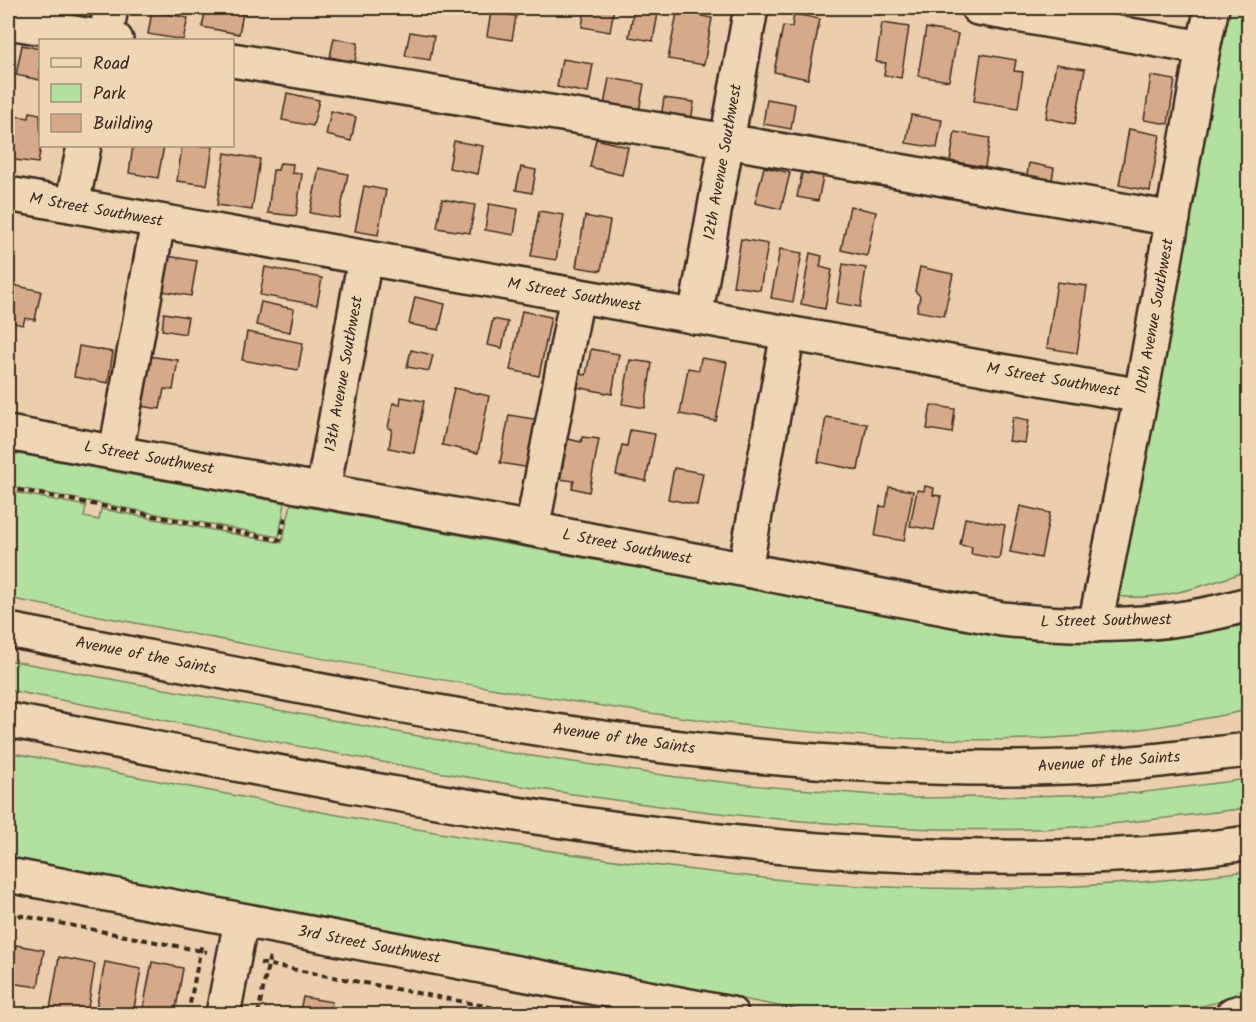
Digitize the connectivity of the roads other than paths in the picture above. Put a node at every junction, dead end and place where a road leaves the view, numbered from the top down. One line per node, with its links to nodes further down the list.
1 (751, 8): 8 (main road, 12th Avenue Southwest)
2 (978, 8): 6 (main road)
3 (1212, 8): 6 (main road, 10th Avenue Southwest)
4 (8, 22): 5 (main road)
5 (110, 32)
6 (1203, 48): 12 (main road, 10th Avenue Southwest)
7 (234, 60): 8 (main road)
8 (727, 141): 12 (main road); 16 (main road, 12th Avenue Southwest)
9 (84, 147): 11 (main road)
10 (8, 194): 11 (main road, M Street Southwest)
11 (72, 205): 13 (main road, M Street Southwest)
12 (1173, 219): 18 (main road, 10th Avenue Southwest)
13 (158, 222): 14 (main road, M Street Southwest); 20 (main road)
14 (365, 258): 15 (main road, M Street Southwest); 21 (main road, 13th Avenue Southwest)
15 (577, 296): 16 (main road, M Street Southwest); 22 (main road)
16 (695, 316): 17 (main road, M Street Southwest)
17 (788, 333): 18 (main road, M Street Southwest); 23 (main road)
18 (1141, 396): 25 (main road, 10th Avenue Southwest)
19 (8, 433): 20 (main road, L Street Southwest)
20 (116, 452): 21 (main road, L Street Southwest)
21 (323, 490): 22 (main road, L Street Southwest)
22 (532, 529): 23 (main road, L Street Southwest)
23 (745, 569): 25 (main road, L Street Southwest)
24 (1248, 604): 25 (main road, L Street Southwest)
25 (1095, 625)
26 (8, 630): 28 (main road, Avenue of the Saints)
27 (8, 720): 29 (main road)
28 (1248, 750)
29 (1248, 843)
30 (8, 875): 31 (main road, 3rd Street Southwest)
31 (241, 921): 32 (main road, 3rd Street Southwest); 34 (main road)
32 (662, 1008): 35 (main road, 3rd Street Southwest)
33 (1248, 1010): 36 (main road)
34 (223, 1014)
35 (731, 1014)
36 (1233, 1014)

